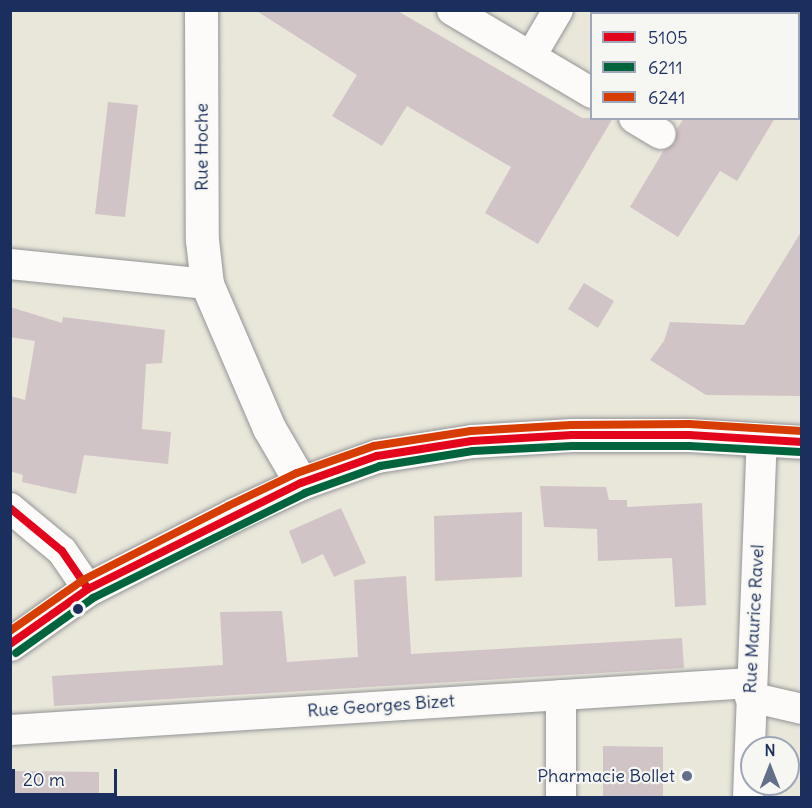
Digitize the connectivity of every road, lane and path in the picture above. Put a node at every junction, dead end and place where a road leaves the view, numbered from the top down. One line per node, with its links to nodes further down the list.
1 (201, 10): 9 (street, Rue Hoche)
2 (452, 10): 4 (street)
3 (558, 10): 4 (street)
4 (531, 56): 5 (street)
5 (590, 92)
6 (637, 120): 7 (street)
7 (661, 134)
8 (10, 264): 9 (street)
9 (207, 284): 12 (street, Rue Hoche)
10 (762, 440): 11 (street); 12 (street); 17 (street, Rue Maurice Ravel)
11 (801, 442)
12 (301, 483): 14 (street)
13 (10, 508): 14 (street)
14 (88, 589): 15 (street); 16 (street)
15 (10, 617)
16 (10, 644)
17 (750, 690): 18 (street, Rue Georges Bizet); 19 (street, Rue Georges Bizet); 22 (street, Rue Maurice Ravel)
18 (561, 695): 20 (street, Rue Georges Bizet); 21 (street)
19 (801, 709)
20 (10, 730)
21 (561, 798)
22 (748, 798)

